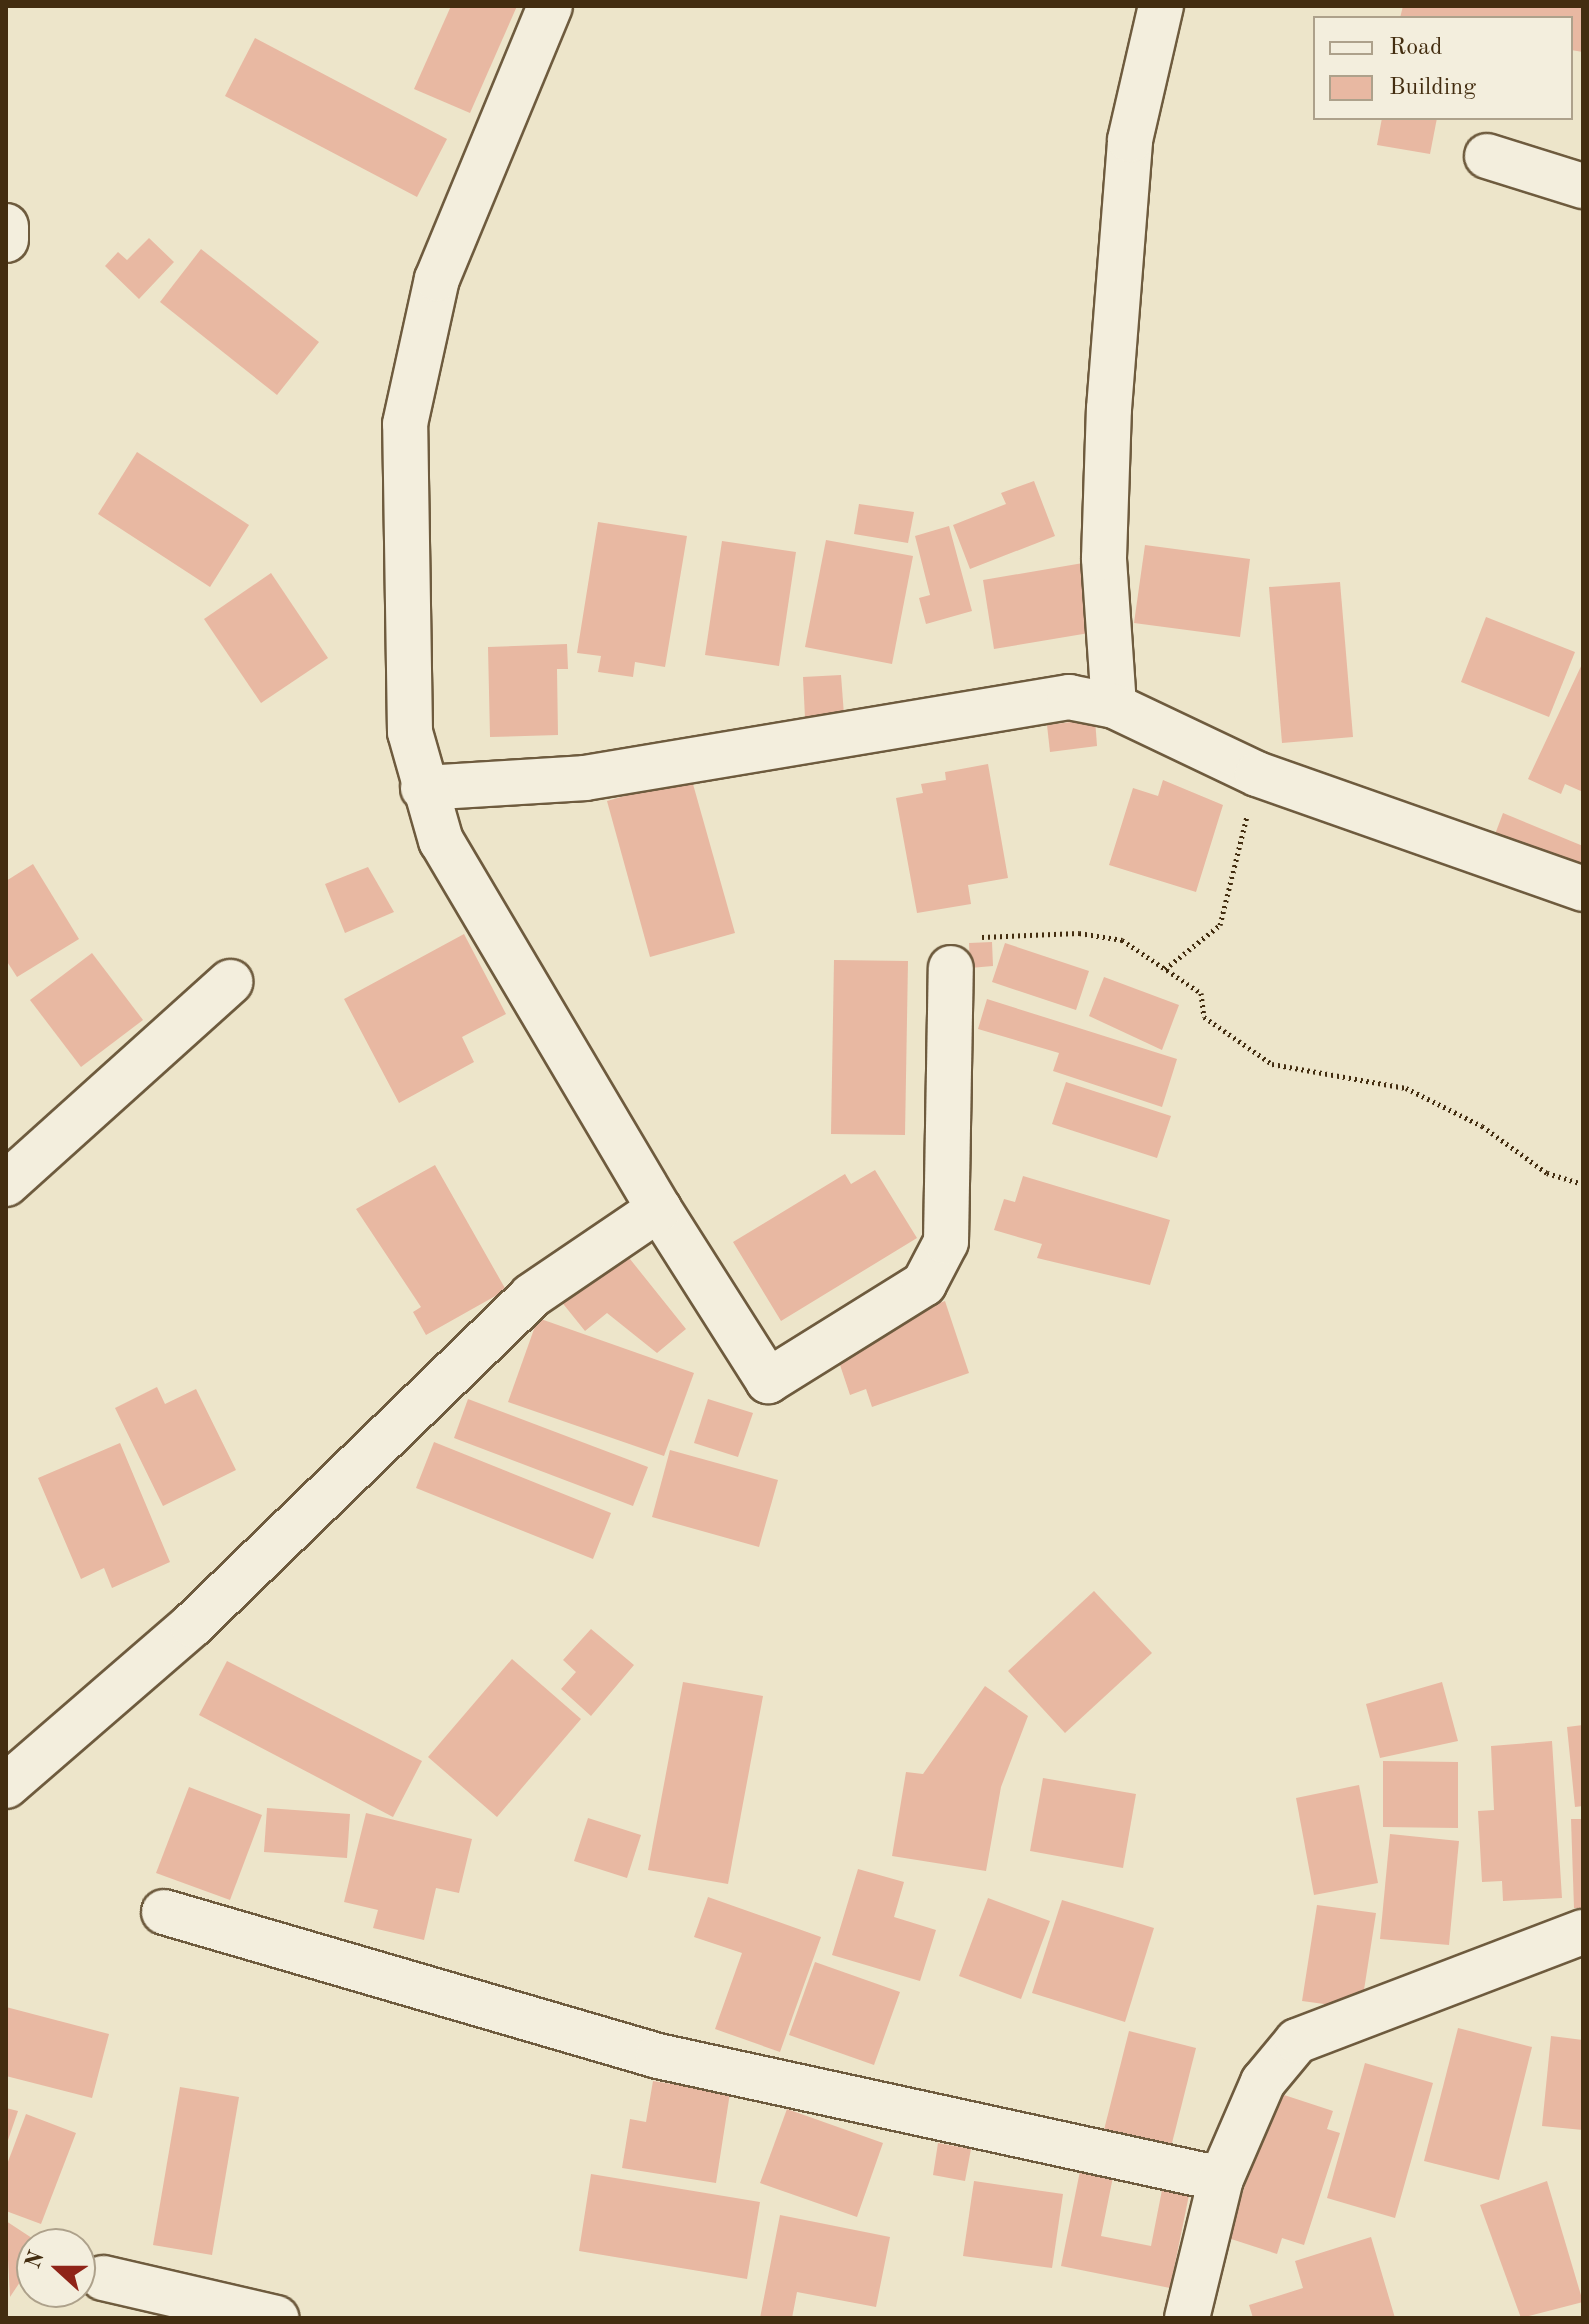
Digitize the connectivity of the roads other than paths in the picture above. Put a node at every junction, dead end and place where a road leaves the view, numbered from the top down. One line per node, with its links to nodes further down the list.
1 (550, 6): 8 (street)
2 (1161, 6): 7 (street)
3 (1487, 156): 4 (street)
4 (1583, 186)
5 (6, 226): 6 (street)
6 (6, 240)
7 (1114, 706): 8 (street); 9 (street)
8 (423, 788): 13 (street)
9 (1583, 889)
10 (951, 968): 13 (street)
11 (230, 982): 12 (street)
12 (6, 1184)
13 (659, 1209): 14 (street)
14 (6, 1786)
15 (164, 1912): 17 (street)
16 (1583, 1932): 17 (street)
17 (1221, 2179): 20 (street)
18 (103, 2278): 19 (street)
19 (276, 2318)
20 (1187, 2318)

